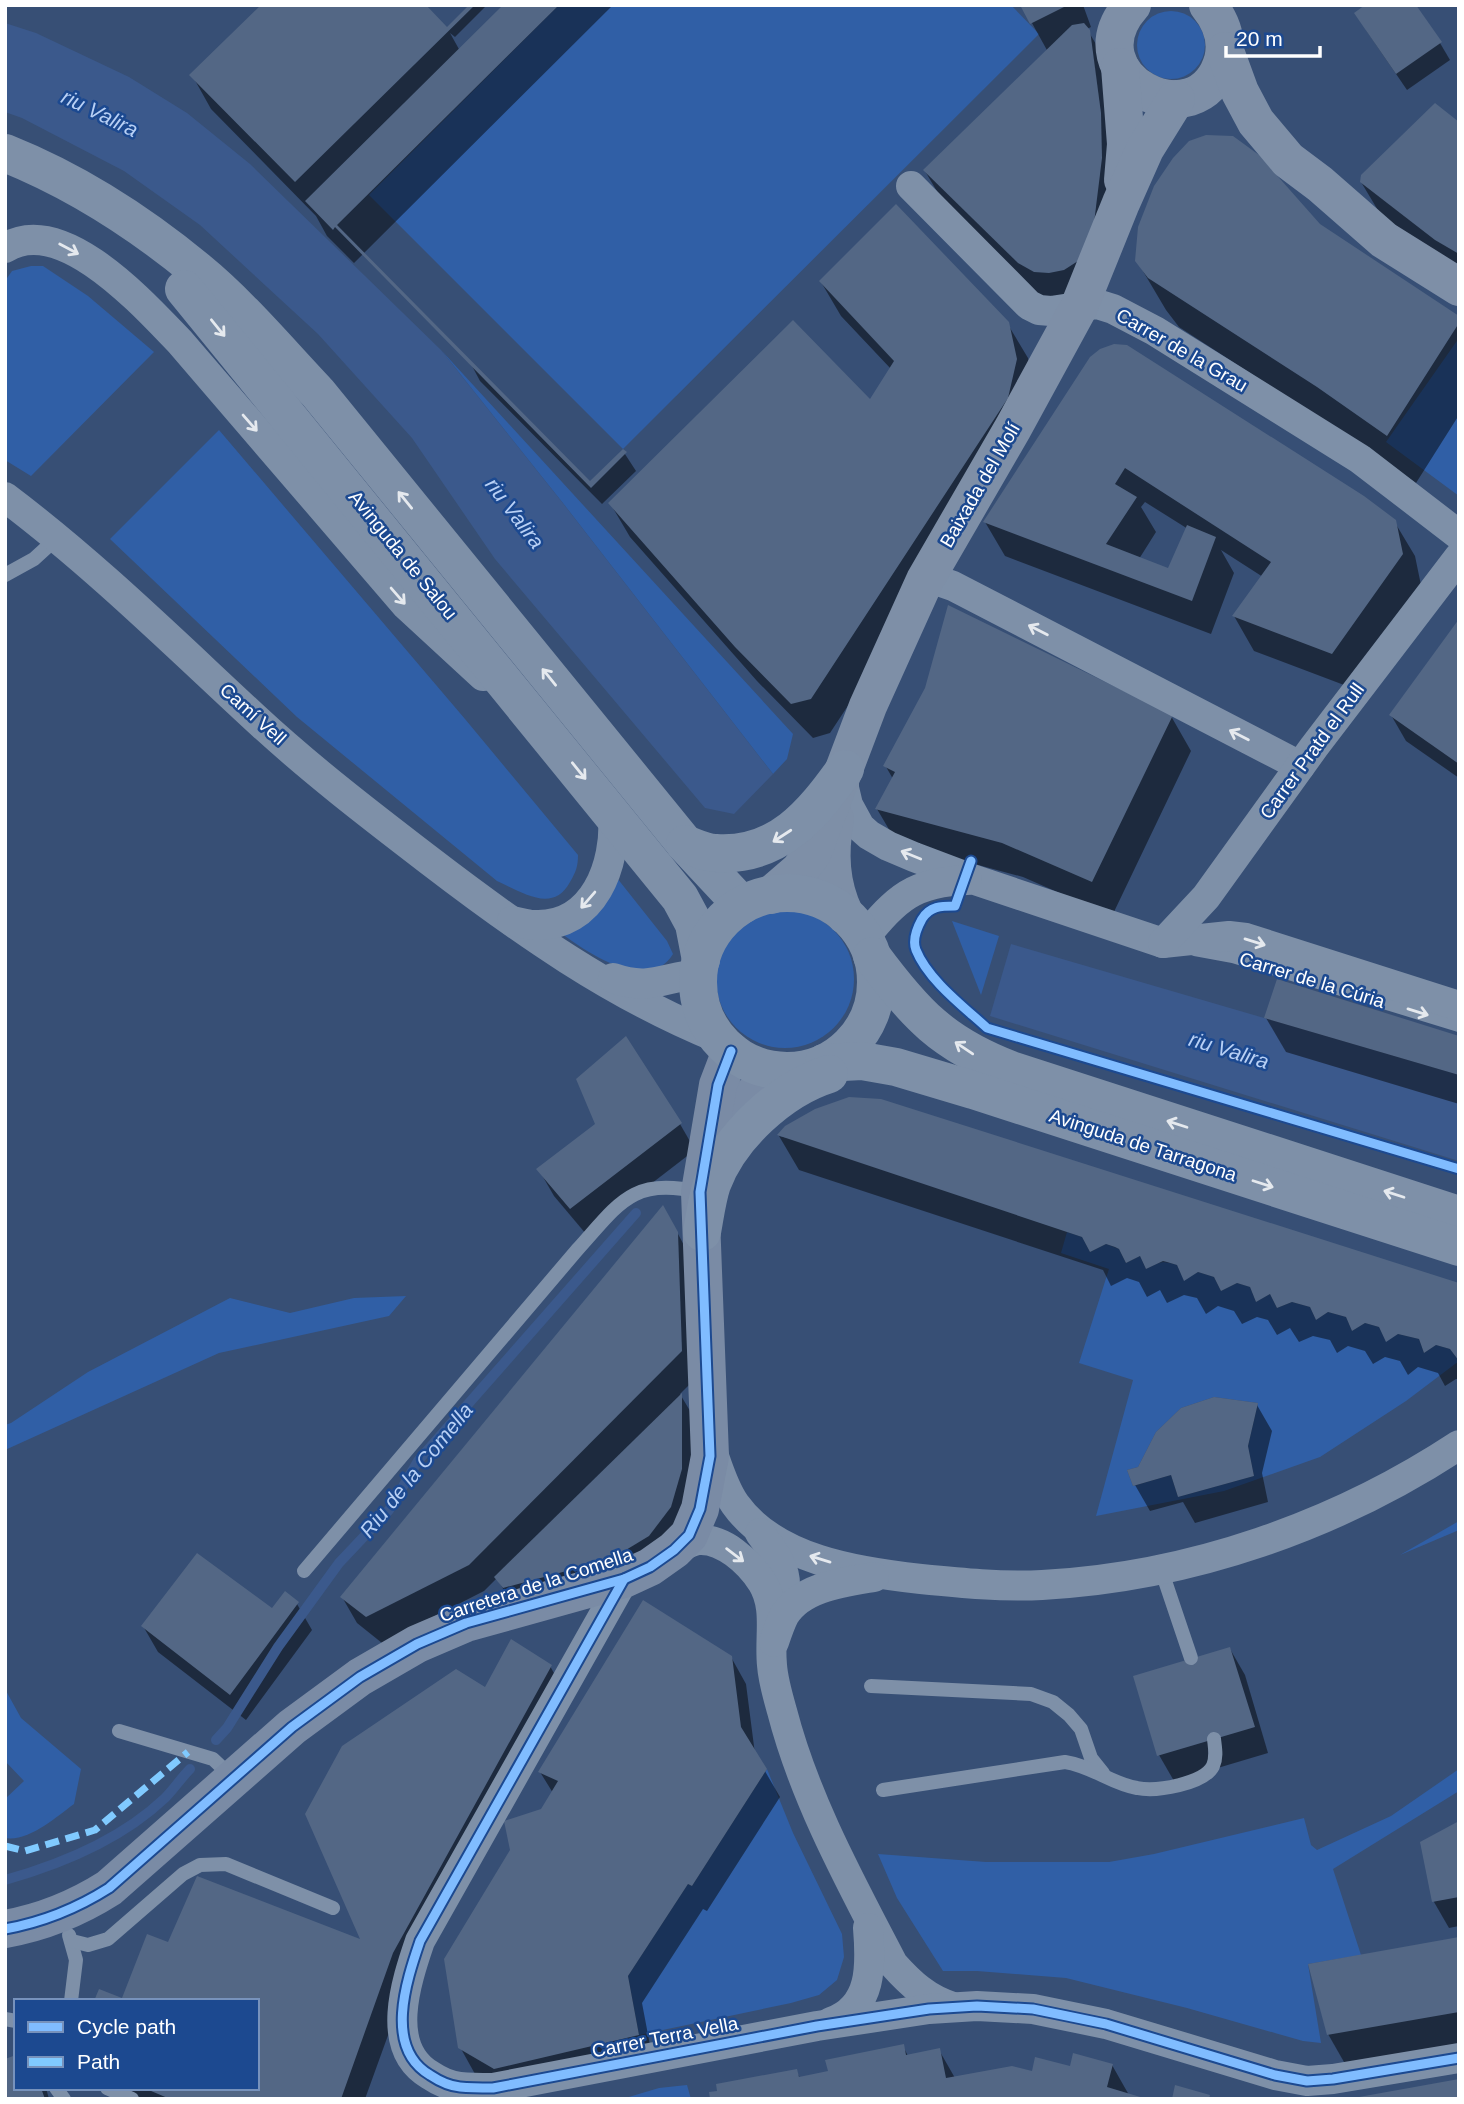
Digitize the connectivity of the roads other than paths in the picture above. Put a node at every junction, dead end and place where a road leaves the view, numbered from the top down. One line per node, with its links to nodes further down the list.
1 (1120, 13): 3 (main road, Baixada del Molí)
2 (1223, 24): 4 (main road, Baixada del Molí); 6 (main road)
3 (1120, 67): 4 (main road); 9 (main road, Baixada del Molí)
4 (1183, 98): 6 (main road); 9 (main road, Baixada del Molí)
5 (5, 153): 7 (highway, Avinguda de Salou)
6 (1283, 154): 11 (main road)
7 (63, 180): 19 (highway, Avinguda de Salou, one-way to 19); 23 (highway, Avinguda de Salou, one-way to 7)
8 (911, 186): 12 (street, Carrer de la Grau)
9 (1121, 203): 12 (main road, Baixada del Molí)
10 (5, 248): 19 (street, one-way to 19)
11 (1459, 288)
12 (1079, 307): 14 (street, Carrer de la Grau); 18 (main road, Baixada del Molí)
13 (5, 496): 15 (street, Camí Vell)
14 (1459, 536)
15 (58, 537): 17 (lane); 26 (street, Camí Vell)
16 (1459, 557): 20 (street, Carrer Pratd el Rull)
17 (5, 575)
18 (927, 577): 20 (street, one-way to 18); 21 (main road, Baixada del Molí)
19 (551, 736): 22 (highway, Avinguda de Salou, one-way to 22)
20 (1300, 766): 28 (street, Carrer Pratd el Rull)
21 (845, 769): 23 (highway, one-way to 23); 24 (street, Carrer de la Cúria, one-way to 21); 25 (main road, Baixada del Molí); 27 (main road, Baixada del Molí)
22 (613, 814): 26 (street, Camí Vell, one-way to 26); 30 (highway, Avinguda de Salou)
23 (685, 844): 25 (highway, Avinguda de Salou)
24 (975, 880): 27 (street, Carrer de la Cúria); 28 (street, Carrer de la Cúria)
25 (766, 895): 27 (highway); 30 (highway)
26 (509, 920): 29 (street, Camí Vell)
27 (860, 936): 34 (highway); 37 (highway, Avinguda de Tarragona, one-way to 27)
28 (1163, 943): 31 (street, Carrer de la Cúria, one-way to 31); 32 (lane, Carrer de la Cúria, one-way to 32)
29 (575, 965): 30 (street, Camí Vell); 33 (street, Camí Vell)
30 (700, 967): 33 (highway)
31 (1459, 1006)
32 (1459, 1025)
33 (724, 1044): 34 (highway); 36 (main road, Carretera de la Comella)
34 (809, 1067): 35 (highway, Avinguda de Tarragona); 36 (main road)
35 (896, 1067): 38 (highway); 39 (highway, Avinguda de Tarragona, one-way to 39)
36 (702, 1177): 38 (main road, Carretera de la Comella); 45 (lane)
37 (1459, 1215)
38 (702, 1232): 40 (main road, Carretera de la Comella)
39 (1459, 1247)
40 (709, 1441): 42 (street); 43 (main road, Carretera de la Comella)
41 (1459, 1445): 44 (street)
42 (755, 1526): 46 (street, one-way to 42); 48 (street)
43 (674, 1550): 47 (main road, Carretera de la Comella); 48 (street, one-way to 48)
44 (1161, 1569): 46 (street); 49 (lane)
45 (304, 1571)
46 (886, 1575): 48 (street)
47 (624, 1579): 54 (main road, Carretera de la Comella); 62 (street, Carrer Terra Vella)
48 (772, 1645): 56 (street)
49 (1191, 1658)
50 (871, 1686): 53 (lane)
51 (119, 1731): 54 (lane)
52 (1214, 1739): 53 (lane)
53 (1107, 1776): 55 (lane)
54 (233, 1778): 58 (main road, Carretera de la Comella)
55 (883, 1790)
56 (857, 1894): 61 (street); 62 (street)
57 (333, 1908): 58 (lane)
58 (65, 1928): 59 (main road, Carretera de la Comella); 60 (lane)
59 (5, 1929)
60 (71, 1999)
61 (954, 2007): 62 (street, Carrer Terra Vella); 63 (street, Carrer Terra Vella)
62 (817, 2026)
63 (1459, 2058)
64 (112, 2090): 65 (lane)
65 (132, 2099)

